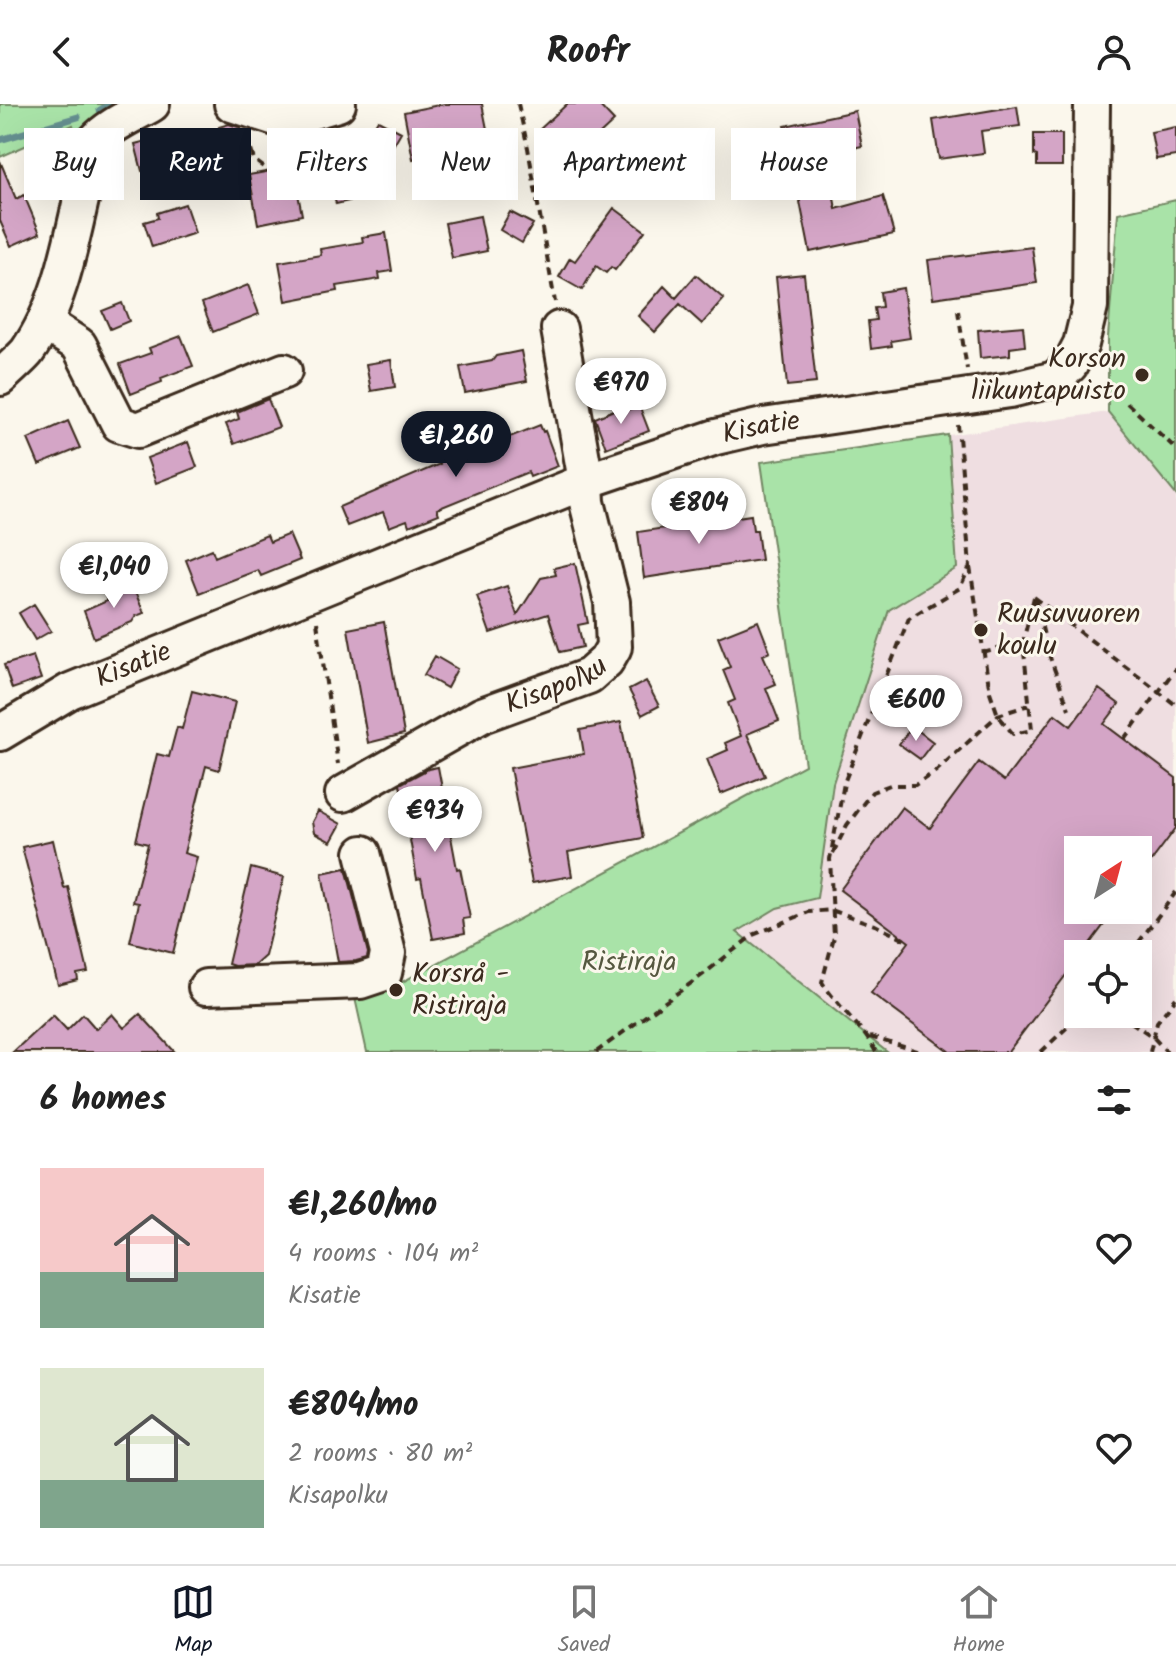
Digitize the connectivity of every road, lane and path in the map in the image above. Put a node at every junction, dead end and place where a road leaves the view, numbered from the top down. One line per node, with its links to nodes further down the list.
1 (152, 104): 7 (street)
2 (232, 104): 3 (street)
3 (338, 104)
4 (518, 104): 8 (path)
5 (1092, 104): 11 (street, Kisatie)
6 (958, 311): 11 (path)
7 (45, 323): 9 (street); 10 (street)
8 (559, 329): 14 (street, Kisapolku)
9 (284, 371)
10 (0, 378)
11 (961, 388): 14 (street, Kisatie); 15 (path)
12 (1127, 403): 13 (path)
13 (1176, 449)
14 (586, 481): 26 (street, Kisatie); 28 (street, Kisapolku)
15 (970, 566): 19 (path); 30 (path)
16 (1034, 597): 18 (path); 21 (path); 24 (path)
17 (316, 612): 28 (path)
18 (1023, 642): 19 (path); 22 (path)
19 (983, 653): 25 (path)
20 (1176, 668): 21 (path)
21 (1158, 692): 23 (path); 27 (path)
22 (1029, 705): 25 (path); 25 (path)
23 (1176, 705)
24 (1069, 709)
25 (998, 715): 30 (path)
26 (0, 733)
27 (1124, 739)
28 (343, 794)
29 (363, 853): 35 (street)
30 (830, 859): 32 (path)
31 (1176, 892): 33 (path)
32 (831, 910): 34 (path); 39 (path); 41 (path)
33 (1140, 940)
34 (909, 942)
35 (206, 987)
36 (1176, 998): 40 (path)
37 (1066, 1028): 44 (path)
38 (1140, 1028): 40 (path)
39 (867, 1037): 42 (path); 43 (path)
40 (1153, 1037): 45 (path); 46 (path)
41 (596, 1052)
42 (876, 1052)
43 (921, 1052)
44 (1041, 1052)
45 (1150, 1052)
46 (1167, 1052)

